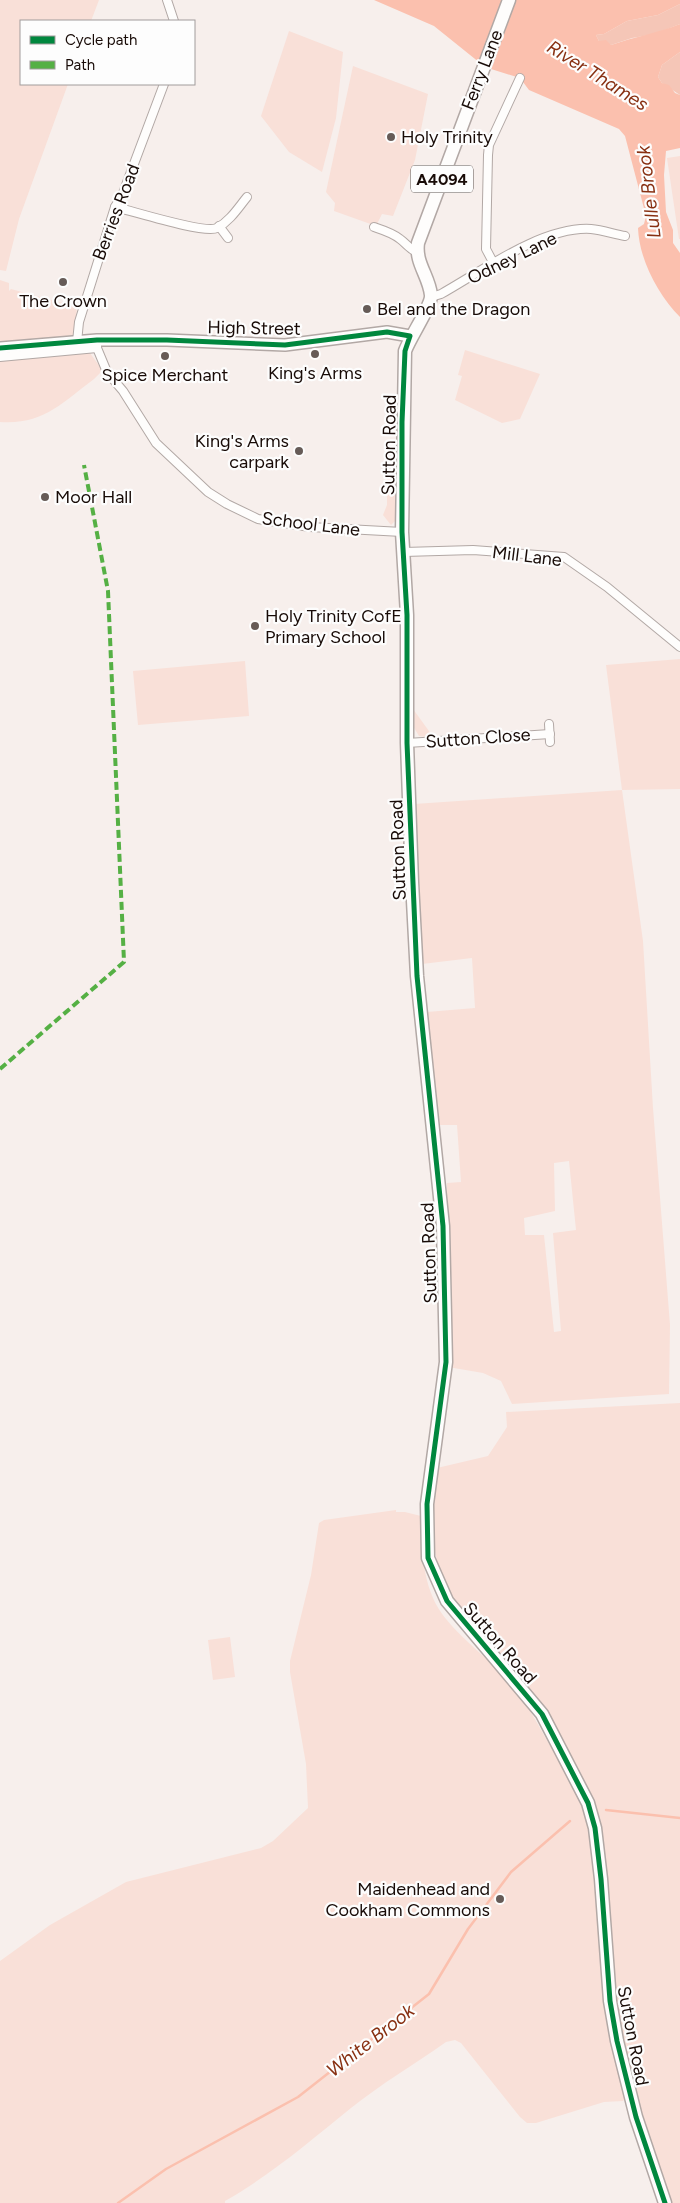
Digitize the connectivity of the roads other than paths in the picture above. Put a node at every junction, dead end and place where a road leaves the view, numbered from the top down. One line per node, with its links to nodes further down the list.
1 (167, 0): 3 (street)
2 (509, 0): 12 (main road, Ferry Lane / A4094)
3 (174, 20)
4 (520, 78): 13 (street, Ferry Lane)
5 (164, 85): 7 (street, Berries Road)
6 (247, 197): 8 (street)
7 (115, 207): 8 (street); 16 (street, Berries Road)
8 (219, 226): 11 (street)
9 (374, 227): 12 (street)
10 (625, 236): 13 (street, Odney Lane)
11 (228, 238)
12 (417, 252): 14 (main road)
13 (494, 264): 14 (street, Odney Lane)
14 (431, 297): 15 (main road)
15 (410, 336): 17 (main road, High Street); 20 (main road, Sutton Road)
16 (77, 342): 17 (main road, High Street); 18 (main road, High Street)
17 (97, 344): 19 (street); 20 (street, School Lane)
18 (0, 348)
19 (0, 357)
20 (402, 532): 21 (main road, Sutton Road)
21 (404, 552): 22 (street, Mill Lane); 24 (main road, Sutton Road)
22 (680, 647)
23 (549, 724): 24 (street, Sutton Close)
24 (407, 743): 25 (main road, Sutton Road)
25 (665, 2203)

